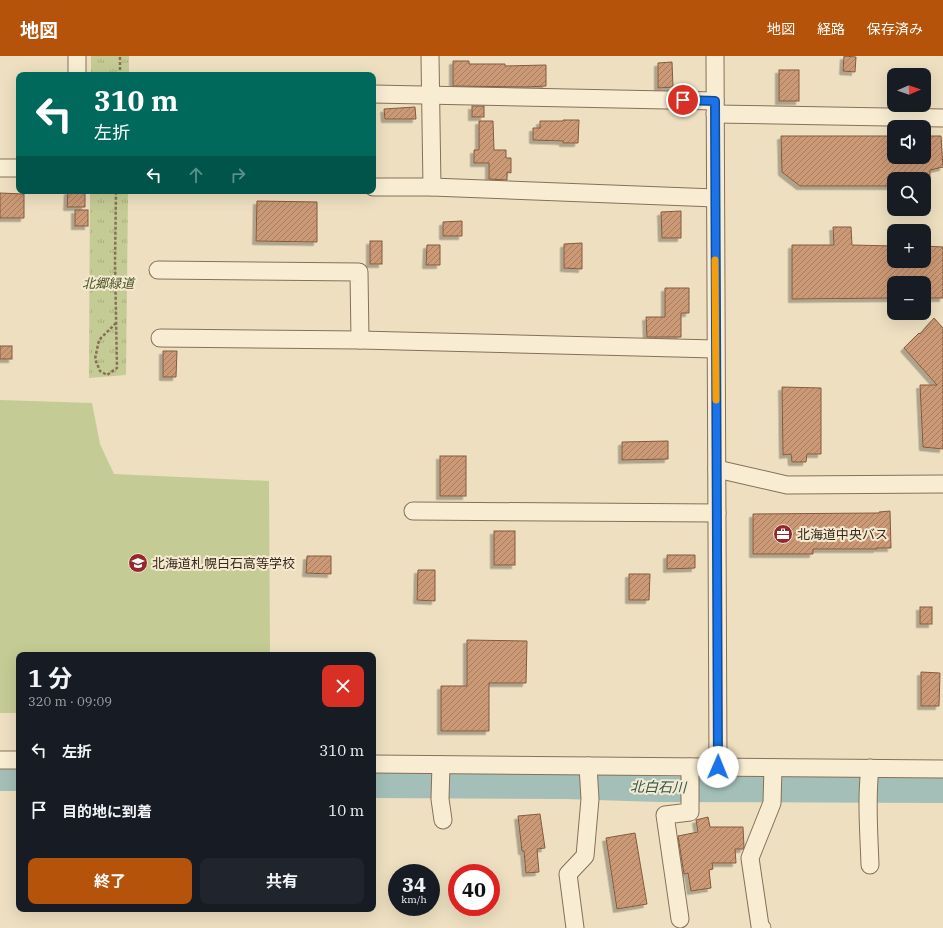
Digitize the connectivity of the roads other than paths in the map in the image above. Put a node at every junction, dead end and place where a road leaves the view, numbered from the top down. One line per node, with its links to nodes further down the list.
1 (77, 56): 4 (street)
2 (430, 56): 6 (street)
3 (715, 56): 7 (street)
4 (77, 72)
5 (376, 94): 6 (street)
6 (431, 94): 7 (street); 12 (street)
7 (715, 107): 8 (street); 13 (street)
8 (943, 118)
9 (0, 168): 10 (street)
10 (16, 168)
11 (376, 187): 12 (street)
12 (432, 187): 13 (street)
13 (715, 198): 17 (street)
14 (158, 270): 16 (street)
15 (160, 338): 16 (street)
16 (360, 340): 17 (street)
17 (715, 349): 18 (street)
18 (717, 469): 19 (street); 21 (street)
19 (943, 484)
20 (413, 511): 21 (street)
21 (717, 513): 25 (street)
22 (0, 760): 23 (street)
23 (16, 760)
24 (376, 764): 27 (street)
25 (718, 767): 29 (street); 30 (street)
26 (943, 769): 31 (street)
27 (441, 770): 28 (street); 32 (street)
28 (589, 770): 29 (street); 35 (street)
29 (690, 772): 34 (street)
30 (772, 772): 31 (street); 36 (street)
31 (869, 774): 33 (street)
32 (443, 820)
33 (870, 865)
34 (680, 920)
35 (575, 928)
36 (762, 928)

